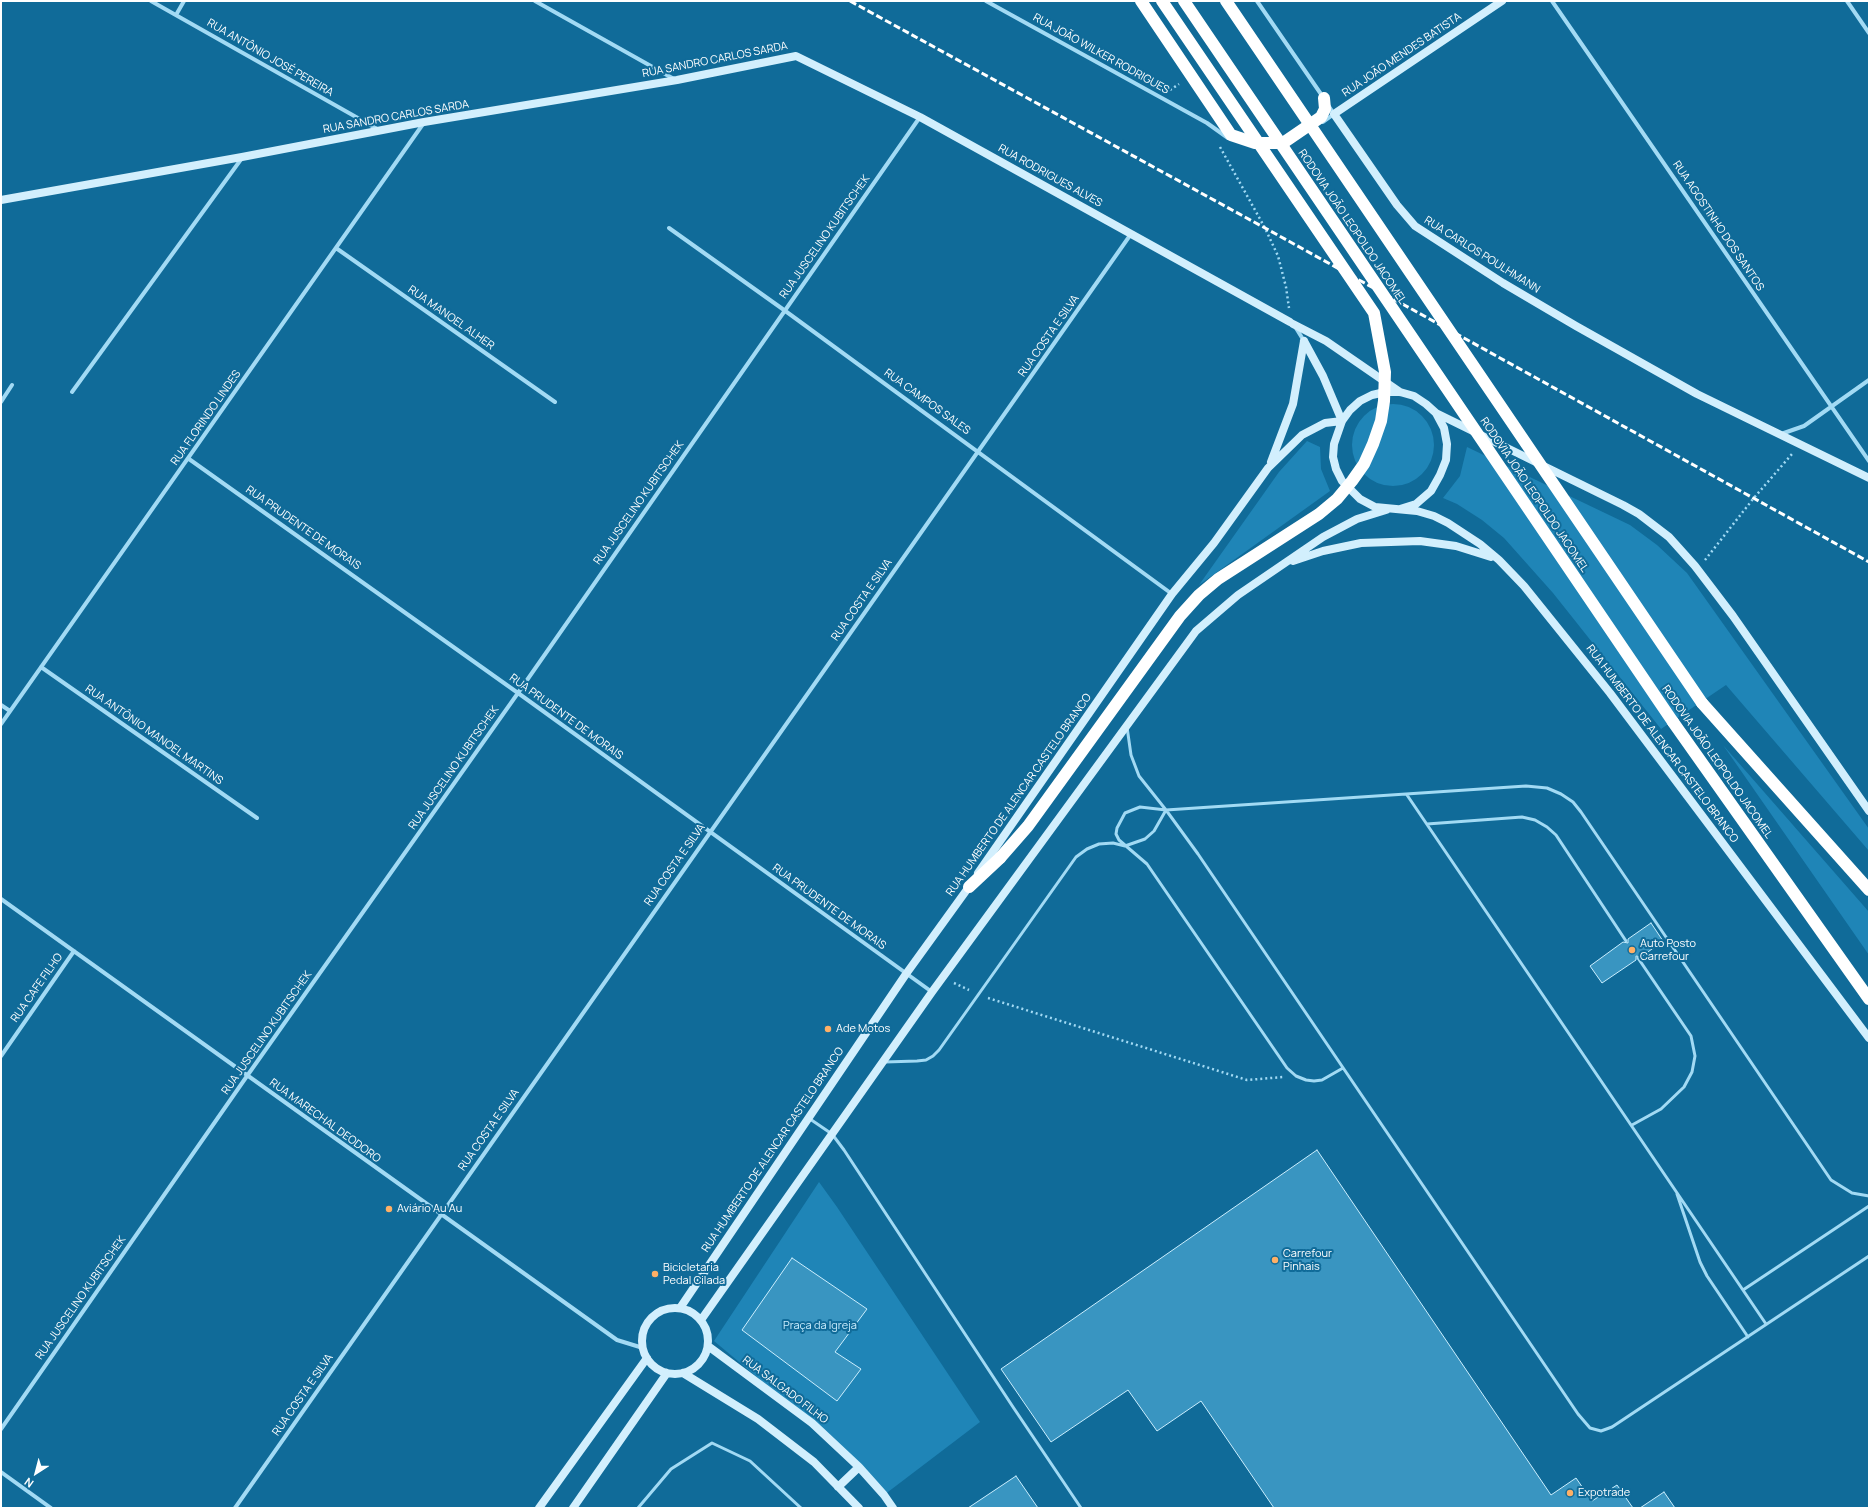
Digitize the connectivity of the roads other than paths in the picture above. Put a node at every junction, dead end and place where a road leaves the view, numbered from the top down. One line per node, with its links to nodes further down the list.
1 (151, 1): 13 (street, RUA ANTÔNIO JOSÉ PEREIRA)
2 (184, 1): 13 (street)
3 (535, 1): 16 (street)
4 (986, 1): 25 (street, RUA JOÃO WILKER RODRIGUES)
5 (1141, 1): 17 (highway)
6 (1162, 1): 67 (highway, bridge)
7 (1184, 1): 75 (highway, RODOVIA JOÃO LEOPOLDO JACOMEL, bridge)
8 (1226, 1): 68 (highway, RODOVIA JOÃO LEOPOLDO JACOMEL, bridge)
9 (1258, 1): 17 (street, RUA CARLOS POULHMANN)
10 (1502, 1): 18 (main road, RUA JOÃO MENDES BATISTA)
11 (1552, 1): 40 (street, RUA AGOSTINHO DOS SANTOS)
12 (1847, 1): 14 (street)
13 (176, 15): 21 (street, RUA ANTÔNIO JOSÉ PEREIRA)
14 (1869, 33)
15 (796, 56): 16 (main road, RUA SANDRO CARLOS SARDA); 19 (main road, RUA RODRIGUES ALVES)
16 (677, 80): 20 (main road, RUA SANDRO CARLOS SARDA)
17 (1324, 98): 18 (street, RUA CARLOS POULHMANN)
18 (1334, 114): 22 (street); 43 (main road, RUA CARLOS POULHMANN)
19 (920, 117): 29 (main road, RUA RODRIGUES ALVES); 31 (street, RUA JUSCELINO KUBITSCHEK)
20 (424, 122): 21 (main road, RUA SANDRO CARLOS SARDA); 30 (street, RUA FLORINDO LINDES)
21 (380, 130): 26 (main road, RUA SANDRO CARLOS SARDA)
22 (1310, 131)
23 (1293, 143): 24 (street)
24 (1275, 148)
25 (1269, 149)
26 (242, 157): 27 (main road, RUA SANDRO CARLOS SARDA); 36 (street)
27 (1, 200)
28 (669, 228): 31 (street, RUA CAMPOS SALES)
29 (1132, 233): 32 (main road, RUA RODRIGUES ALVES); 44 (street, RUA COSTA E SILVA)
30 (336, 248): 39 (street, RUA MANOEL ALHER); 45 (street, RUA FLORINDO LINDES)
31 (784, 310): 44 (street, RUA CAMPOS SALES); 55 (street, RUA JUSCELINO KUBITSCHEK)
32 (1292, 323): 33 (street); 37 (main road, RUA RODRIGUES ALVES)
33 (1304, 341): 42 (main road); 47 (main road)
34 (1869, 380): 40 (street)
35 (12, 385): 38 (street)
36 (72, 392)
37 (1400, 392): 41 (main road); 42 (main road)
38 (1, 402)
39 (555, 402)
40 (1831, 407): 43 (street); 46 (street, RUA AGOSTINHO DOS SANTOS)
41 (1436, 414): 50 (main road); 62 (main road)
42 (1342, 421): 47 (main road, RUA HUMBERTO DE ALENCAR CASTELO BRANCO); 49 (main road)
43 (1779, 434): 48 (main road, RUA CARLOS POULHMANN)
44 (979, 451): 53 (street, RUA CAMPOS SALES); 65 (street, RUA COSTA E SILVA)
45 (189, 458): 54 (street, RUA FLORINDO LINDES); 55 (street, RUA PRUDENTE DE MORAIS)
46 (1869, 461)
47 (1268, 468): 53 (main road, RUA HUMBERTO DE ALENCAR CASTELO BRANCO)
48 (1869, 478)
49 (1387, 509): 50 (main road); 52 (main road)
50 (1400, 509): 51 (main road, RUA HUMBERTO DE ALENCAR CASTELO BRANCO)
51 (1499, 560): 52 (main road); 76 (main road, RUA HUMBERTO DE ALENCAR CASTELO BRANCO)
52 (1284, 564): 59 (main road)
53 (1172, 594): 67 (main road, RUA HUMBERTO DE ALENCAR CASTELO BRANCO)
54 (41, 666): 57 (street, RUA FLORINDO LINDES); 63 (street, RUA ANTÔNIO MANOEL MARTINS)
55 (518, 693): 65 (street, RUA PRUDENTE DE MORAIS); 80 (street, RUA JUSCELINO KUBITSCHEK)
56 (1, 705): 57 (street)
57 (10, 711): 58 (street, RUA FLORINDO LINDES)
58 (1, 724)
59 (1127, 726): 61 (lane); 74 (main road)
60 (1408, 795): 61 (lane); 64 (lane); 85 (lane)
61 (1166, 810): 66 (lane); 66 (lane); 79 (lane)
62 (1869, 811)
63 (257, 818)
64 (1427, 824): 70 (lane); 82 (lane)
65 (710, 831): 73 (street, RUA PRUDENTE DE MORAIS); 87 (street, RUA COSTA E SILVA)
66 (1125, 846): 78 (lane); 79 (lane)
67 (969, 887): 73 (main road, RUA HUMBERTO DE ALENCAR CASTELO BRANCO)
68 (1869, 890)
69 (1, 899): 71 (street, RUA MARECHAL DEODORO)
70 (1626, 940)
71 (74, 951): 77 (street, RUA CAFE FILHO); 80 (street, RUA MARECHAL DEODORO)
72 (1638, 958): 82 (lane)
73 (906, 974): 74 (street, RUA PRUDENTE DE MORAIS); 81 (main road, RUA HUMBERTO DE ALENCAR CASTELO BRANCO)
74 (932, 992): 78 (main road)
75 (1869, 999)
76 (1869, 1038)
77 (1, 1056)
78 (883, 1062): 83 (main road)
79 (1343, 1068): 93 (lane)
80 (247, 1076): 87 (street, RUA MARECHAL DEODORO); 99 (street, RUA JUSCELINO KUBITSCHEK)
81 (808, 1118): 83 (lane); 90 (main road, RUA HUMBERTO DE ALENCAR CASTELO BRANCO)
82 (1632, 1125): 84 (lane)
83 (832, 1134): 91 (main road); 111 (lane)
84 (1675, 1189): 89 (lane); 93 (lane)
85 (1869, 1196)
86 (1869, 1206): 89 (lane)
87 (440, 1215): 95 (street, RUA MARECHAL DEODORO); 104 (street, RUA COSTA E SILVA)
88 (1869, 1256): 92 (lane)
89 (1743, 1290): 92 (lane)
90 (680, 1308): 91 (main road); 95 (main road)
91 (702, 1320): 94 (main road)
92 (1766, 1324): 93 (lane)
93 (1748, 1336)
94 (708, 1346): 98 (main road); 100 (main road, RUA SALGADO FILHO)
95 (643, 1348): 96 (main road)
96 (647, 1358): 97 (main road); 105 (main road)
97 (667, 1373): 98 (main road); 106 (main road)
98 (683, 1373): 102 (main road)
99 (1, 1429)
100 (859, 1467): 102 (main road); 110 (main road, RUA SALGADO FILHO)
101 (1, 1472): 103 (street)
102 (838, 1487): 109 (main road)
103 (51, 1508)
104 (235, 1508)
105 (539, 1508)
106 (573, 1508)
107 (638, 1508): 108 (lane)
108 (801, 1508)
109 (859, 1508)
110 (893, 1508)
111 (1081, 1508)

